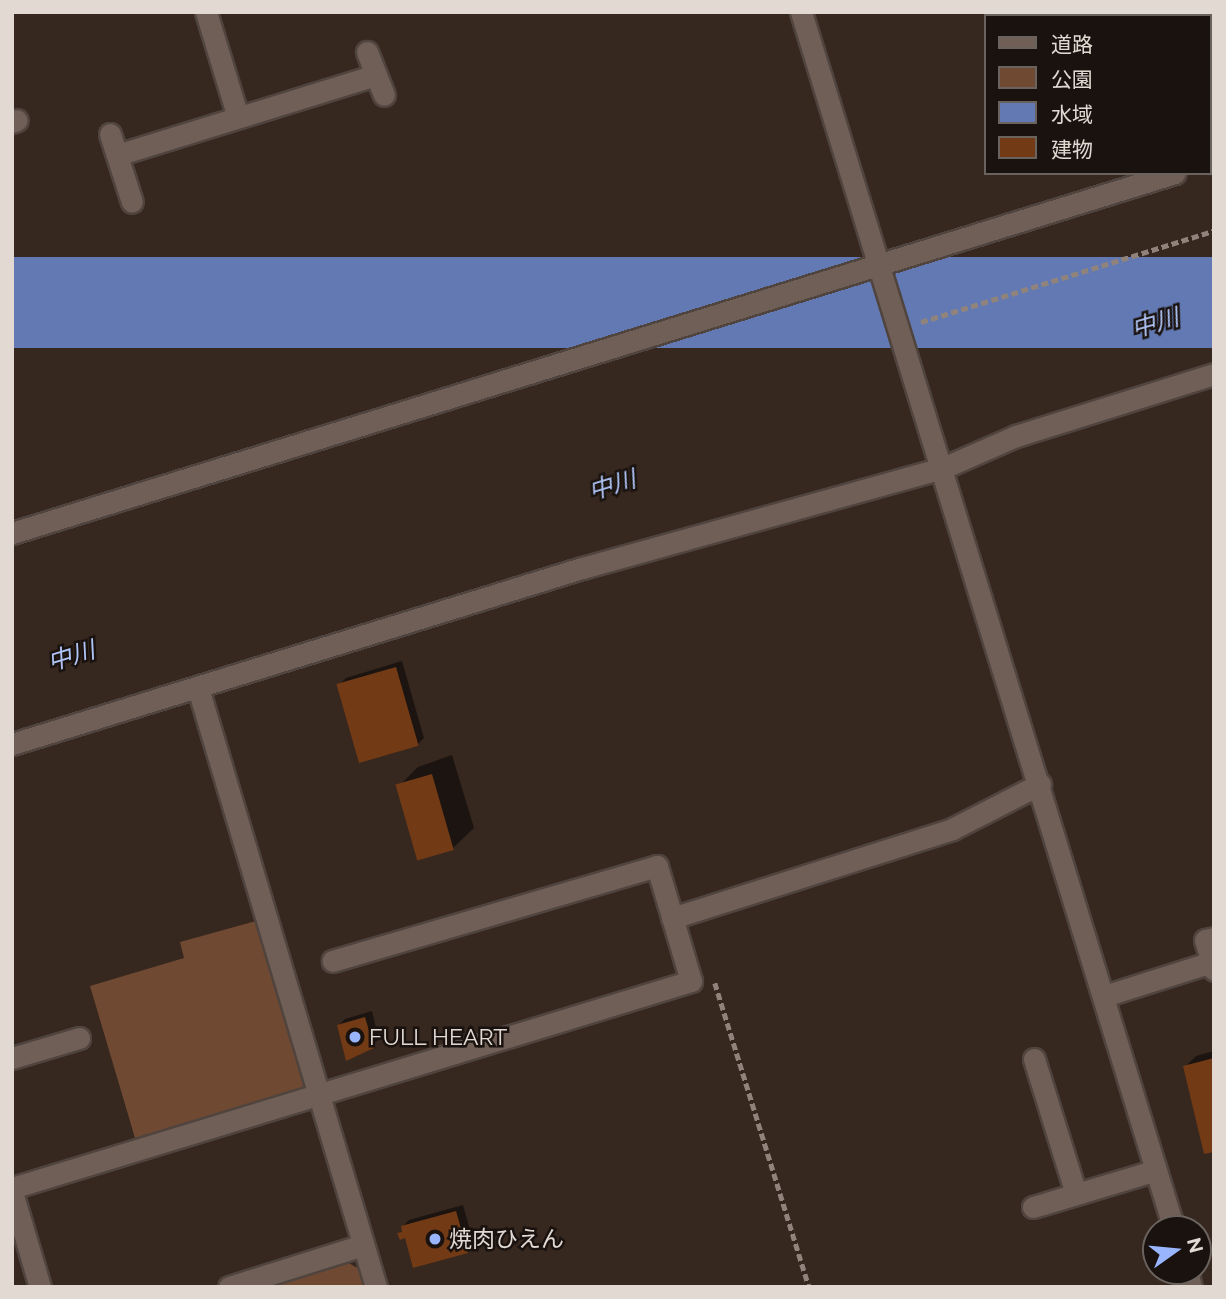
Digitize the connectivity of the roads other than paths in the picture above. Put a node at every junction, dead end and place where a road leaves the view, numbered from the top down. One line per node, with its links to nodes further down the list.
1 (206, 12): 4 (street)
2 (801, 12): 9 (street)
3 (367, 52): 4 (street)
4 (238, 117): 6 (street)
5 (110, 134): 6 (street)
6 (117, 155): 8 (street)
7 (1168, 175): 9 (street)
8 (132, 202)
9 (878, 264): 11 (street); 12 (street)
10 (1214, 374): 11 (street)
11 (943, 468): 13 (street); 15 (street)
12 (12, 533)
13 (198, 688): 14 (street); 24 (street)
14 (12, 744)
15 (1040, 785): 16 (street); 20 (street)
16 (672, 918): 18 (street); 24 (street)
17 (1214, 938): 19 (street)
18 (333, 961)
19 (1213, 966): 20 (street)
20 (1104, 996): 25 (street)
21 (79, 1038): 22 (street)
22 (12, 1058)
23 (1034, 1059): 27 (street)
24 (318, 1094): 26 (street); 30 (street)
25 (1156, 1170): 27 (street); 29 (street)
26 (12, 1190): 31 (street)
27 (1076, 1194): 28 (street)
28 (1033, 1207)
29 (1170, 1215)
30 (363, 1245): 32 (street); 33 (street)
31 (40, 1287)
32 (229, 1287)
33 (376, 1287)

